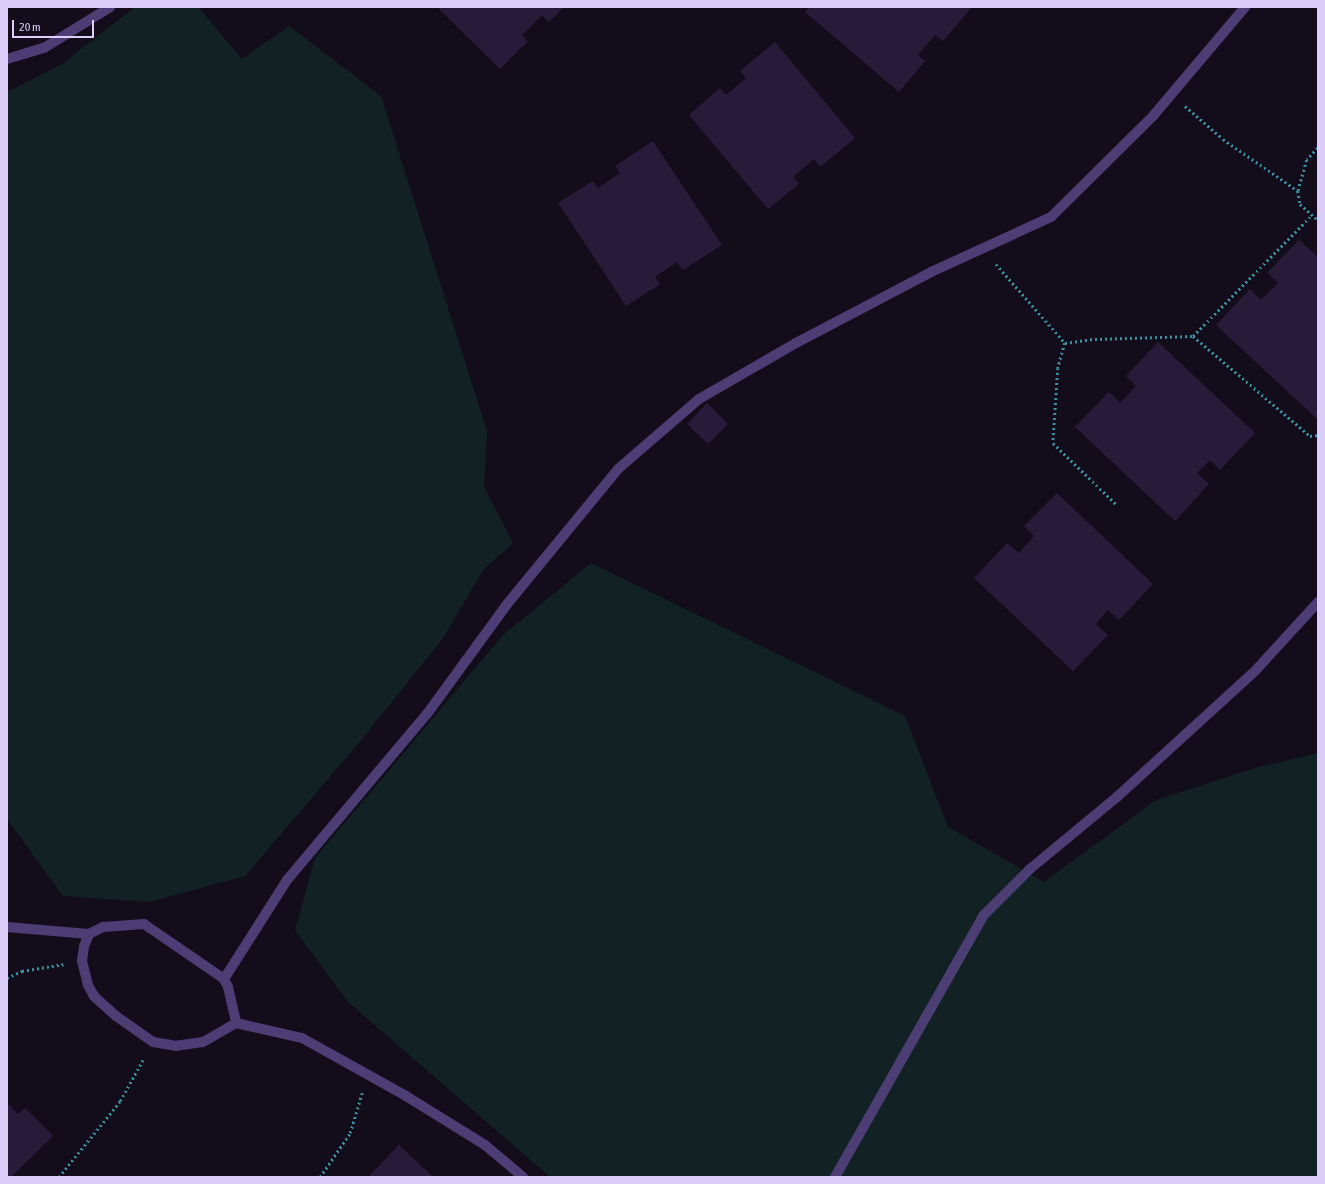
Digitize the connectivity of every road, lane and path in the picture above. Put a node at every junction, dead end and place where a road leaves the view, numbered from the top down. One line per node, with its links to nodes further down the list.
1 (110, 7): 3 (lane)
2 (1245, 7): 4 (lane)
3 (7, 58)
4 (1171, 95): 6 (path); 9 (lane)
5 (1318, 148): 6 (path)
6 (1298, 191): 7 (path)
7 (1312, 215): 8 (path); 10 (path)
8 (1318, 220)
9 (983, 248): 11 (path); 19 (lane)
10 (1193, 336): 11 (path); 12 (path)
11 (1065, 343): 13 (path)
12 (1318, 435)
13 (1116, 504)
14 (1318, 602): 26 (lane)
15 (7, 927): 16 (lane)
16 (89, 934): 17 (lane); 19 (lane)
17 (82, 961): 18 (path); 21 (lane)
18 (7, 978)
19 (224, 979): 20 (lane)
20 (236, 1023): 21 (lane); 22 (lane)
21 (153, 1042): 23 (path)
22 (368, 1075): 24 (path); 25 (lane)
23 (59, 1177)
24 (320, 1177)
25 (523, 1177)
26 (834, 1177)

